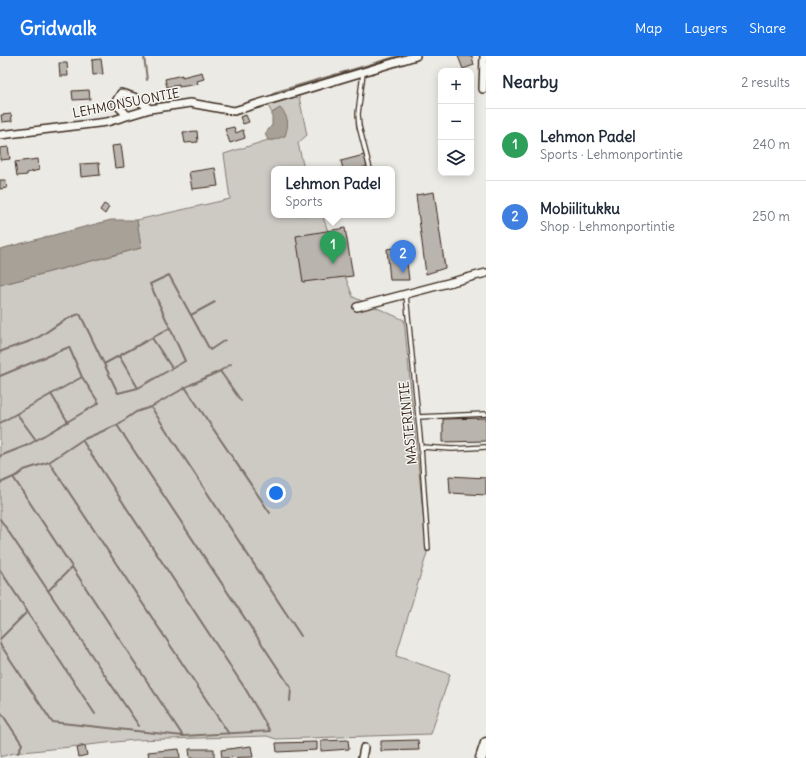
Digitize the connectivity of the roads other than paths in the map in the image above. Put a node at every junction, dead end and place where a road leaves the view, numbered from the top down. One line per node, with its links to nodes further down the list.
1 (416, 56): 3 (street, LEHMONSUONTIE)
2 (484, 56): 4 (street)
3 (363, 72): 5 (street, LEHMONSUONTIE); 8 (lane)
4 (483, 89)
5 (150, 109): 6 (street, LEHMONSUONTIE); 6 (street)
6 (127, 115): 7 (street, LEHMONSUONTIE)
7 (0, 135)
8 (369, 166)
9 (486, 274): 10 (street)
10 (406, 295): 11 (street); 13 (lane, MASTERINTIE)
11 (358, 307)
12 (486, 414): 13 (lane)
13 (418, 417): 14 (lane, MASTERINTIE)
14 (421, 447): 15 (lane); 16 (lane, MASTERINTIE)
15 (486, 447)
16 (428, 549)
17 (486, 743): 20 (street)
18 (364, 748): 19 (street)
19 (362, 758)
20 (481, 758)

